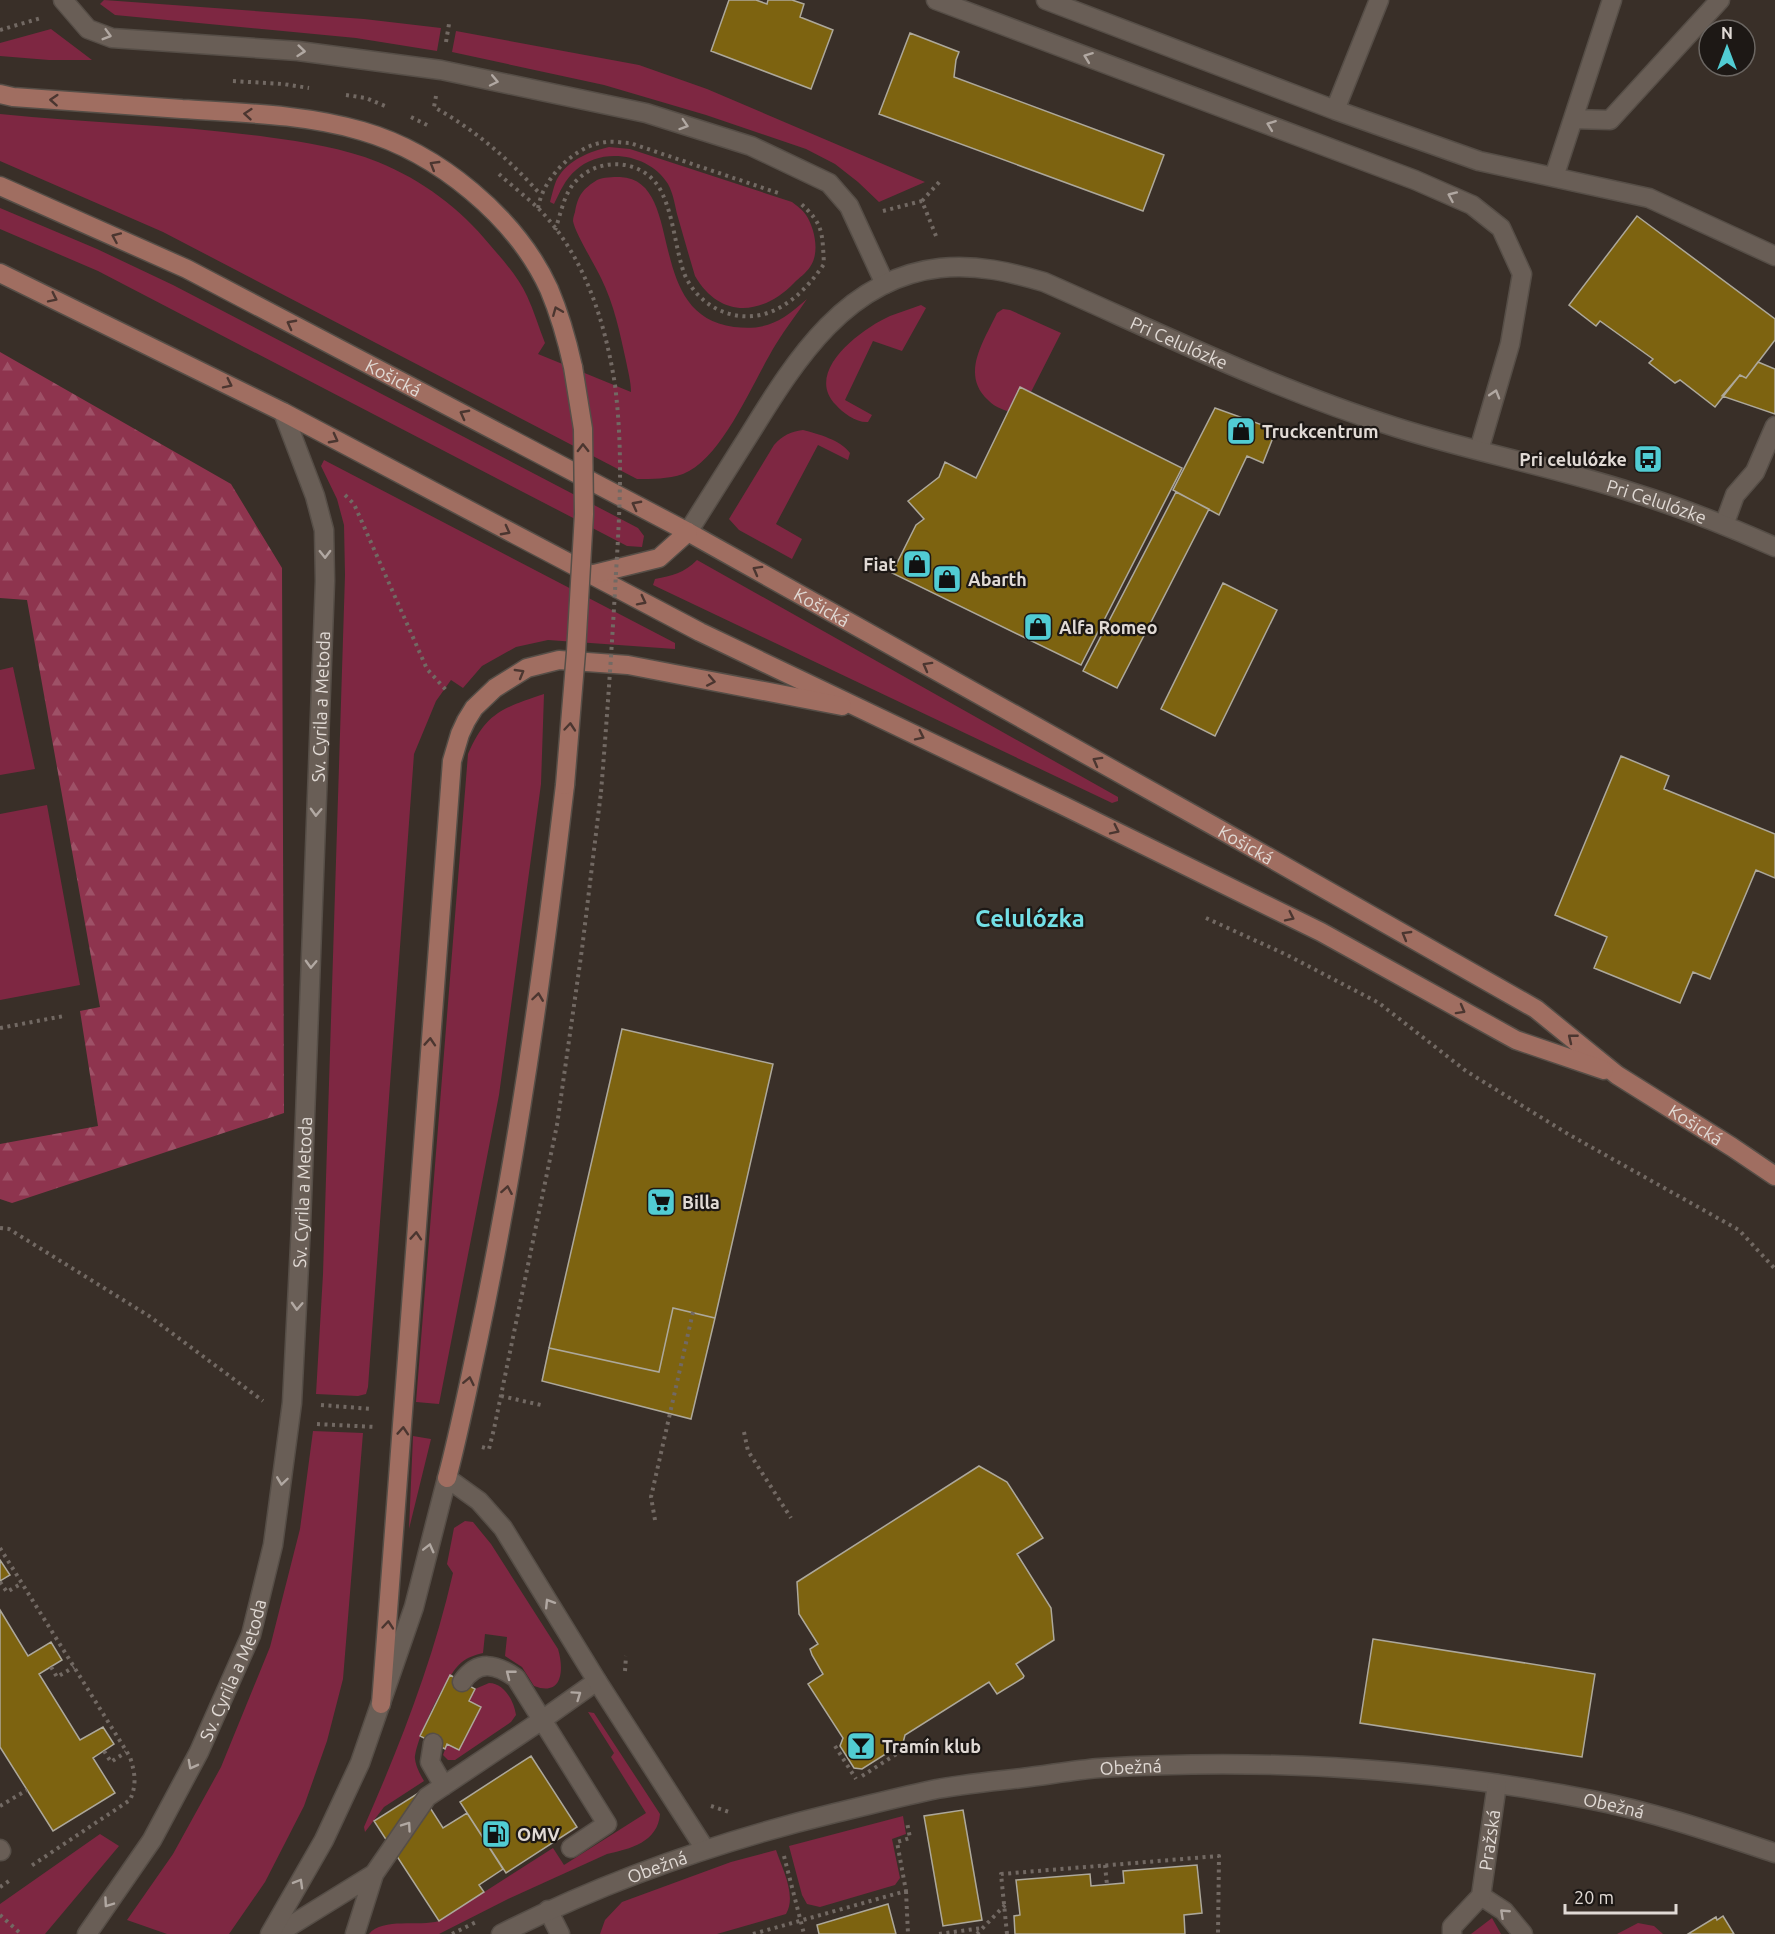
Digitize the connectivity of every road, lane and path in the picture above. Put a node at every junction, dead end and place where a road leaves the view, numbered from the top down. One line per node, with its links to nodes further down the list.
1 (63, 0): 27 (street, one-way to 27)
2 (936, 0): 30 (street, one-way to 2)
3 (1046, 0): 13 (street)
4 (1379, 0): 13 (street)
5 (1612, 0): 14 (street)
6 (1720, 0): 14 (street)
7 (47, 17): 9 (path)
8 (449, 24): 10 (path)
9 (0, 30)
10 (444, 52)
11 (437, 89): 18 (path)
12 (0, 94): 55 (main road, one-way to 12, bridge)
13 (1335, 110): 15 (street)
14 (1573, 119): 15 (street)
15 (1554, 177): 25 (street)
16 (941, 180): 21 (path)
17 (0, 186): 33 (main road, Košická, one-way to 17)
18 (540, 194): 19 (path); 23 (path)
19 (785, 196)
20 (796, 199): 23 (path)
21 (922, 201): 22 (path); 24 (path)
22 (883, 211)
23 (555, 230): 46 (path, bridge)
24 (936, 236)
25 (1775, 256)
26 (0, 273): 28 (main road, Košická, one-way to 28)
27 (885, 284): 30 (street, Pri Celulózke); 33 (street, Pri Celulózke)
28 (283, 412): 35 (main road, Košická, one-way to 35); 99 (street, Sv. Cyrila a Metoda, one-way to 99)
29 (1775, 426): 32 (street)
30 (1479, 450): 32 (street, Pri Celulózke)
31 (337, 488): 36 (path)
32 (1724, 525): 34 (street, Pri Celulózke)
33 (688, 532): 35 (main road); 41 (main road, Košická, one-way to 33)
34 (1775, 547)
35 (590, 574): 37 (main road, Košická, one-way to 37)
36 (446, 690)
37 (867, 711): 41 (main road, Košická, one-way to 41); 67 (main road, one-way to 37)
38 (1206, 918): 44 (path)
39 (64, 1016): 40 (path)
40 (0, 1028)
41 (1617, 1075): 42 (main road, Košická)
42 (1775, 1176)
43 (0, 1228): 47 (path)
44 (1775, 1269)
45 (693, 1312): 57 (path)
46 (501, 1396): 49 (path); 54 (path)
47 (263, 1401)
48 (314, 1404): 50 (path)
49 (541, 1405)
50 (372, 1409)
51 (313, 1424): 52 (path)
52 (370, 1427)
53 (744, 1432): 56 (path)
54 (489, 1449)
55 (447, 1478): 65 (street, one-way to 55); 67 (street, one-way to 55)
56 (791, 1518)
57 (655, 1520)
58 (0, 1548): 60 (path)
59 (0, 1582): 60 (path)
60 (22, 1583): 63 (path)
61 (626, 1656): 64 (path)
62 (51, 1667): 63 (path)
63 (74, 1667): 73 (path)
64 (624, 1680)
65 (597, 1681): 68 (street, one-way to 65); 85 (street)
66 (462, 1682): 68 (street, one-way to 66)
67 (381, 1704): 100 (street, one-way to 67)
68 (542, 1720): 76 (street); 83 (street)
69 (930, 1741): 74 (path)
70 (432, 1743): 76 (street)
71 (835, 1746): 74 (path)
72 (104, 1751): 73 (path)
73 (126, 1752): 88 (path)
74 (856, 1779): 77 (path)
75 (1497, 1784): 85 (street, Obežná); 86 (street, Obežná); 92 (street, Pražská)
76 (444, 1786): 89 (street, one-way to 76)
77 (846, 1786)
78 (27, 1790): 80 (path)
79 (710, 1805): 81 (path)
80 (0, 1806)
81 (733, 1814)
82 (906, 1816): 91 (path)
83 (571, 1848)
84 (782, 1848): 96 (path)
85 (705, 1849): 94 (street, Obežná)
86 (1775, 1853)
87 (1105, 1865): 90 (path); 93 (path); 111 (path)
88 (31, 1866)
89 (374, 1874): 101 (street); 102 (street)
90 (1107, 1885)
91 (906, 1891): 96 (path); 107 (path)
92 (1481, 1896): 112 (street, Pražská); 113 (street, Pražská, one-way to 92)
93 (1005, 1905): 97 (path); 110 (path)
94 (548, 1910): 103 (street, Obežná); 104 (street)
95 (0, 1915): 98 (path)
96 (801, 1920): 105 (path); 106 (path)
97 (982, 1928): 108 (path); 109 (path)
98 (21, 1934)
99 (87, 1934)
100 (270, 1934)
101 (278, 1934)
102 (355, 1934)
103 (501, 1934)
104 (560, 1934)
105 (753, 1934)
106 (804, 1934)
107 (908, 1934)
108 (939, 1934)
109 (977, 1934)
110 (1007, 1934)
111 (1218, 1934)
112 (1452, 1934)
113 (1523, 1934)

